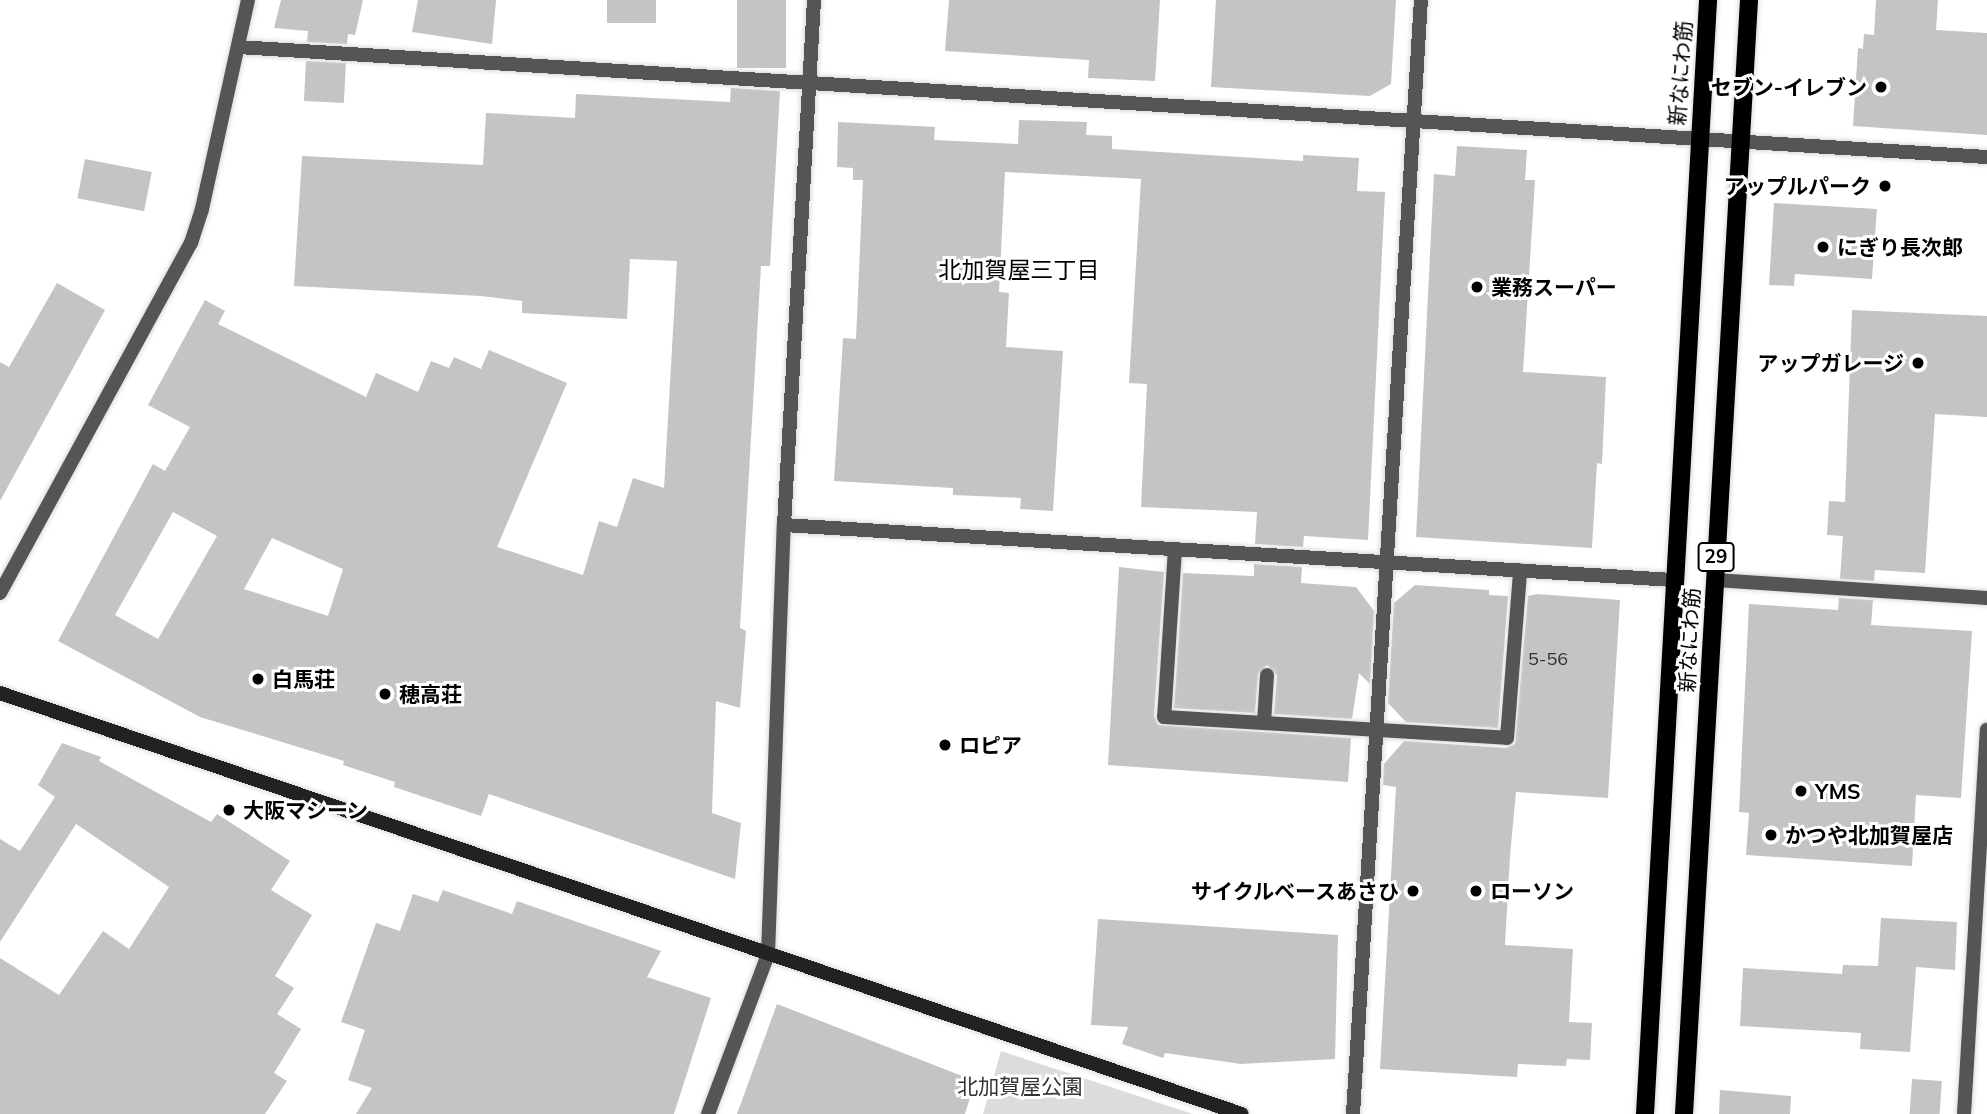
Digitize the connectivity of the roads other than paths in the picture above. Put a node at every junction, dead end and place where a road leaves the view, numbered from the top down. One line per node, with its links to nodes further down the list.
1 (248, 0): 6 (street)
2 (814, 0): 7 (street)
3 (1421, 0): 8 (street)
4 (1708, 0): 9 (main road, 新なにわ筋 / 29)
5 (1749, 0): 10 (main road, 新なにわ筋 / 29)
6 (237, 47): 7 (street); 18 (street)
7 (809, 86): 8 (street); 12 (street)
8 (1414, 120): 9 (street); 14 (street)
9 (1699, 139): 10 (street); 16 (main road, 新なにわ筋 / 29)
10 (1740, 142): 11 (street); 17 (main road, 新なにわ筋 / 29)
11 (1987, 157)
12 (784, 525): 13 (street); 25 (street)
13 (1175, 549): 14 (street); 22 (street)
14 (1387, 562): 15 (street); 23 (street)
15 (1520, 571): 16 (street); 23 (street)
16 (1674, 580): 29 (main road, 新なにわ筋 / 29)
17 (1715, 580): 19 (street); 30 (main road, 新なにわ筋 / 29)
18 (0, 593)
19 (1987, 598)
20 (1267, 675): 22 (street)
21 (0, 693): 25 (street)
22 (1264, 723): 23 (street)
23 (1377, 730): 28 (street)
24 (1987, 730): 31 (street)
25 (768, 954): 26 (street); 27 (street)
26 (708, 1114)
27 (1242, 1114)
28 (1353, 1114)
29 (1645, 1114)
30 (1684, 1114)
31 (1964, 1114)

